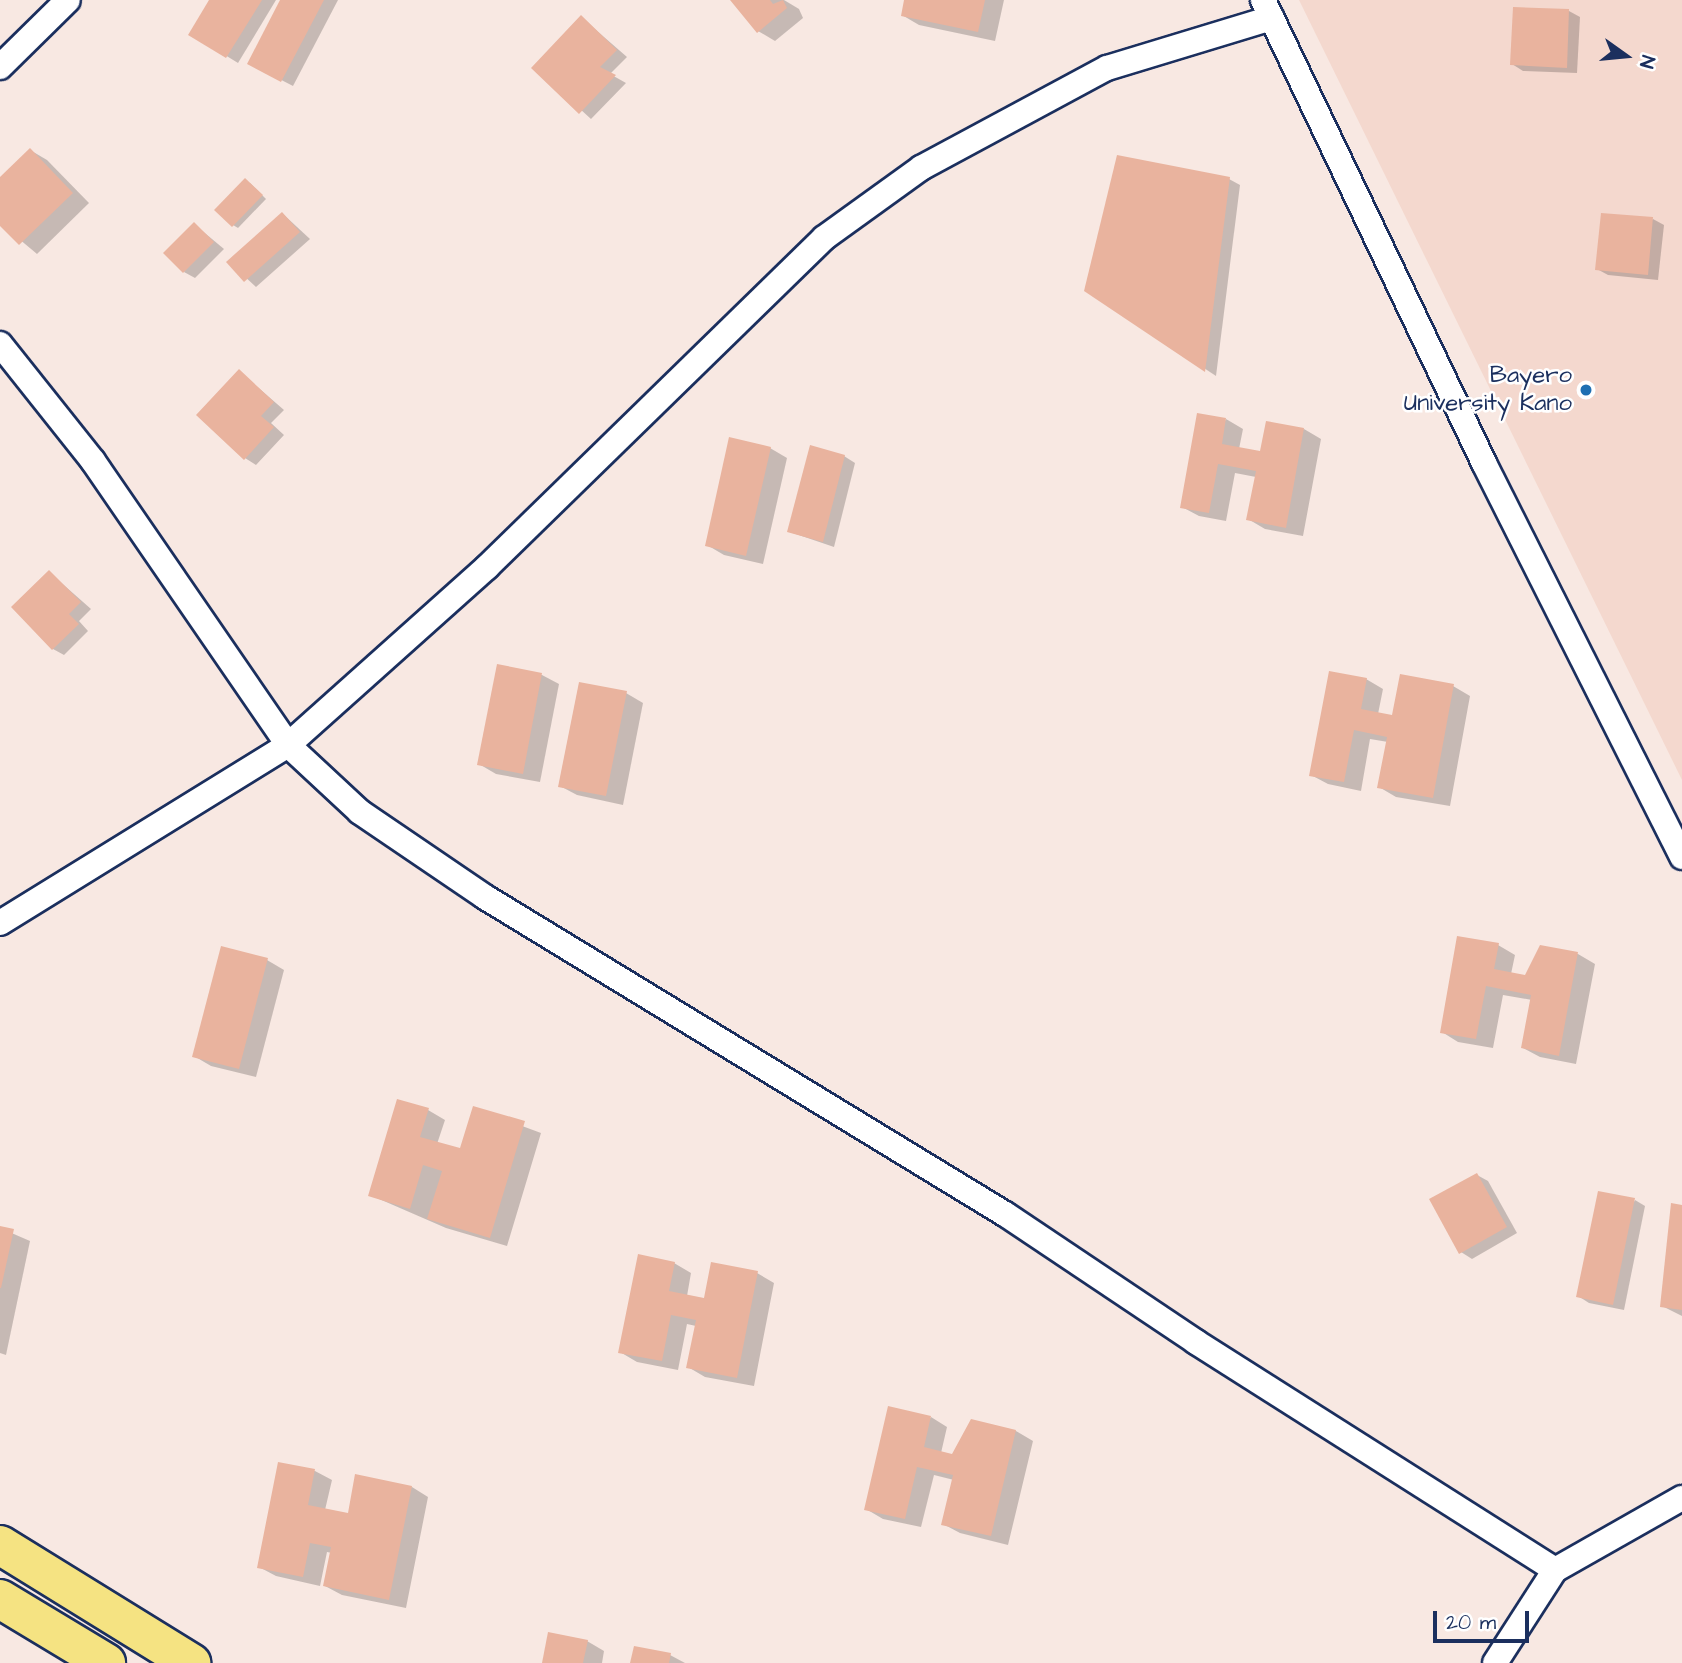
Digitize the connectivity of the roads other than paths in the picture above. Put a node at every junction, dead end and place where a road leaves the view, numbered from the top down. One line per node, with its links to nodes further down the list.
1 (68, 0): 3 (street)
2 (1268, 9): 5 (street); 6 (street)
3 (0, 67)
4 (0, 344): 5 (street)
5 (288, 745): 7 (street); 10 (street)
6 (1682, 857)
7 (0, 923)
8 (1682, 1497): 10 (street)
9 (0, 1545): 13 (main road)
10 (1555, 1570): 14 (street)
11 (0, 1599): 12 (main road)
12 (106, 1663)
13 (191, 1663)
14 (1494, 1663)

